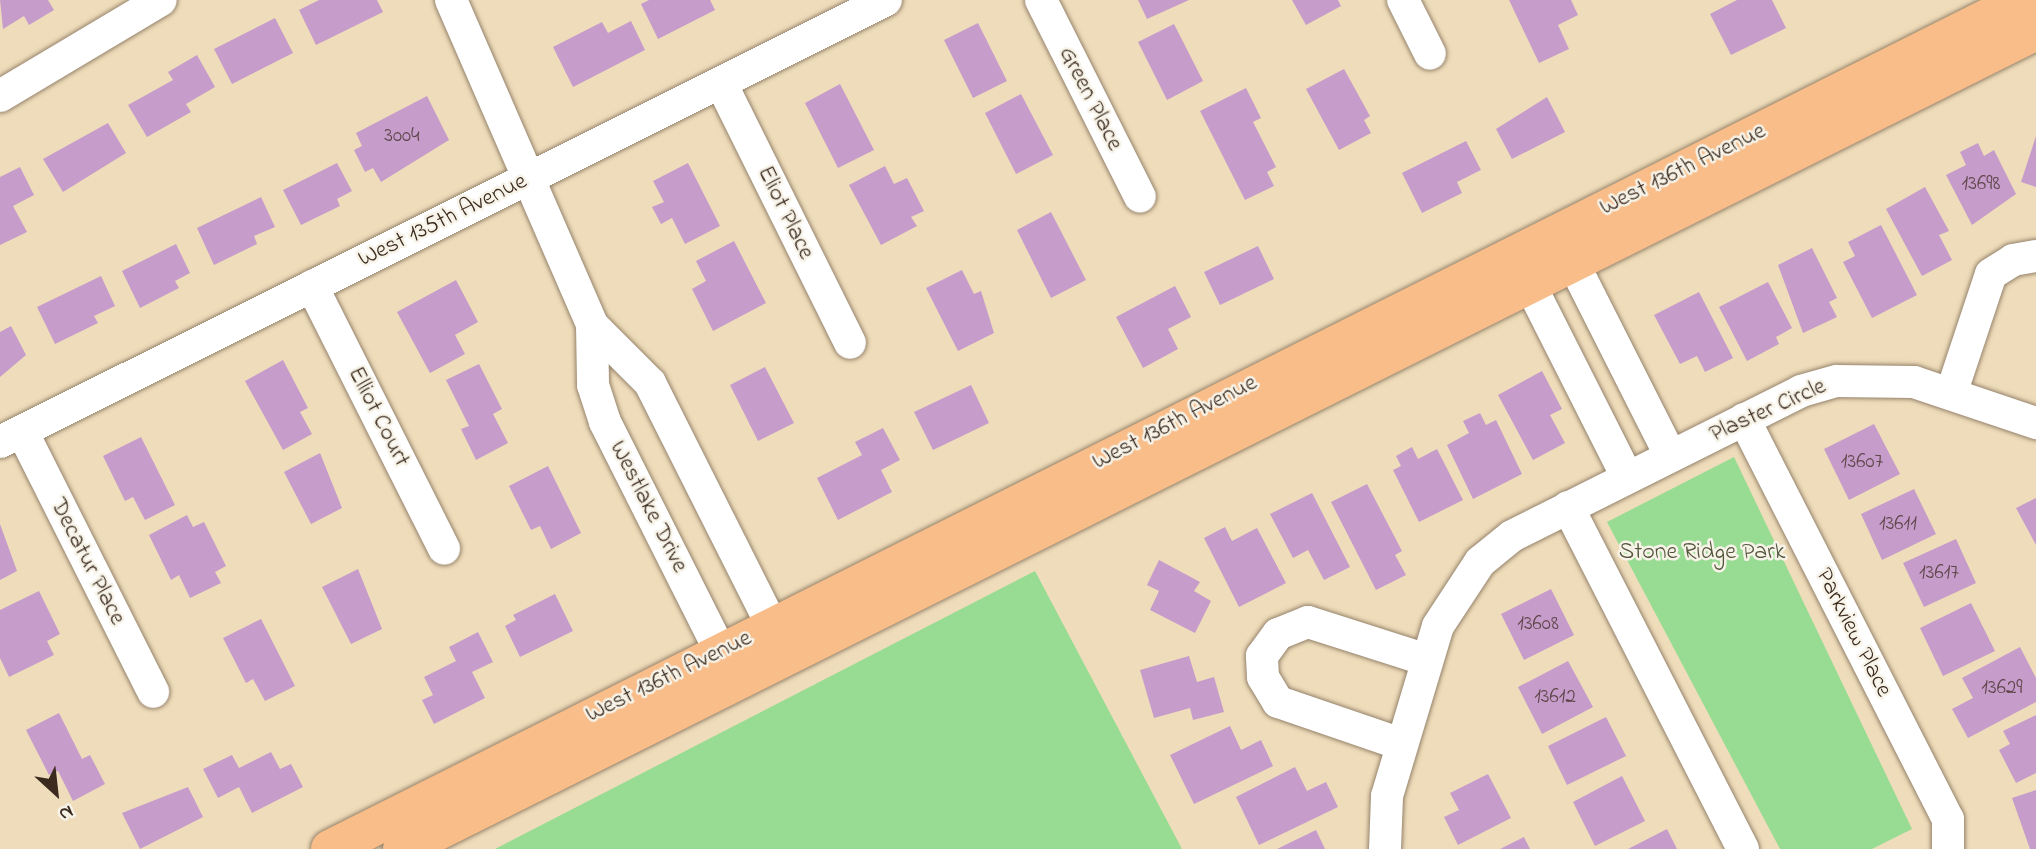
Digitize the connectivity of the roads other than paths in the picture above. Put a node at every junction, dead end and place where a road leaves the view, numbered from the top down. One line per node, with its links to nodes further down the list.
1 (162, 0): 10 (street)
2 (451, 0): 11 (street, Westlake Drive)
3 (886, 0): 9 (street, West 135th Avenue)
4 (1041, 0): 12 (street, Green Place)
5 (1403, 0): 8 (street)
6 (2022, 0): 13 (main road, West 136th Avenue)
7 (2036, 31): 13 (main road, West 136th Avenue)
8 (1430, 54)
9 (721, 83): 11 (street, West 135th Avenue); 18 (street, Eliot Place)
10 (0, 96)
11 (529, 178): 16 (street, West 135th Avenue); 17 (street, Westlake Drive)
12 (1140, 197)
13 (1565, 247): 15 (main road, West 136th Avenue); 23 (street)
14 (2036, 256): 19 (street)
15 (1522, 269): 24 (street); 27 (main road, West 136th Avenue)
16 (312, 286): 22 (street, West 135th Avenue); 26 (street, Elliot Court)
17 (592, 325): 27 (street, Westlake Drive); 29 (street, Westlake Drive)
18 (849, 343)
19 (1951, 394): 20 (street, Plaster Circle); 21 (street, Plaster Circle)
20 (2034, 415)
21 (1745, 419): 23 (street, Plaster Circle); 36 (street, Parkview Place)
22 (11, 436): 30 (street, Decatur Place)
23 (1671, 455): 24 (street, Plaster Circle)
24 (1627, 477): 25 (street, Plaster Circle)
25 (1568, 507): 28 (street, Plaster Circle); 35 (street)
26 (444, 549)
27 (779, 641): 29 (main road, West 136th Avenue)
28 (1427, 660): 31 (street, Plaster Circle); 31 (street)
29 (728, 666): 32 (main road, West 136th Avenue); 33 (main road, West 136th Avenue)
30 (153, 692)
31 (1401, 744): 34 (street, Plaster Circle)
32 (330, 849)
33 (401, 849)
34 (1385, 849)
35 (1743, 849)
36 (1948, 849)

